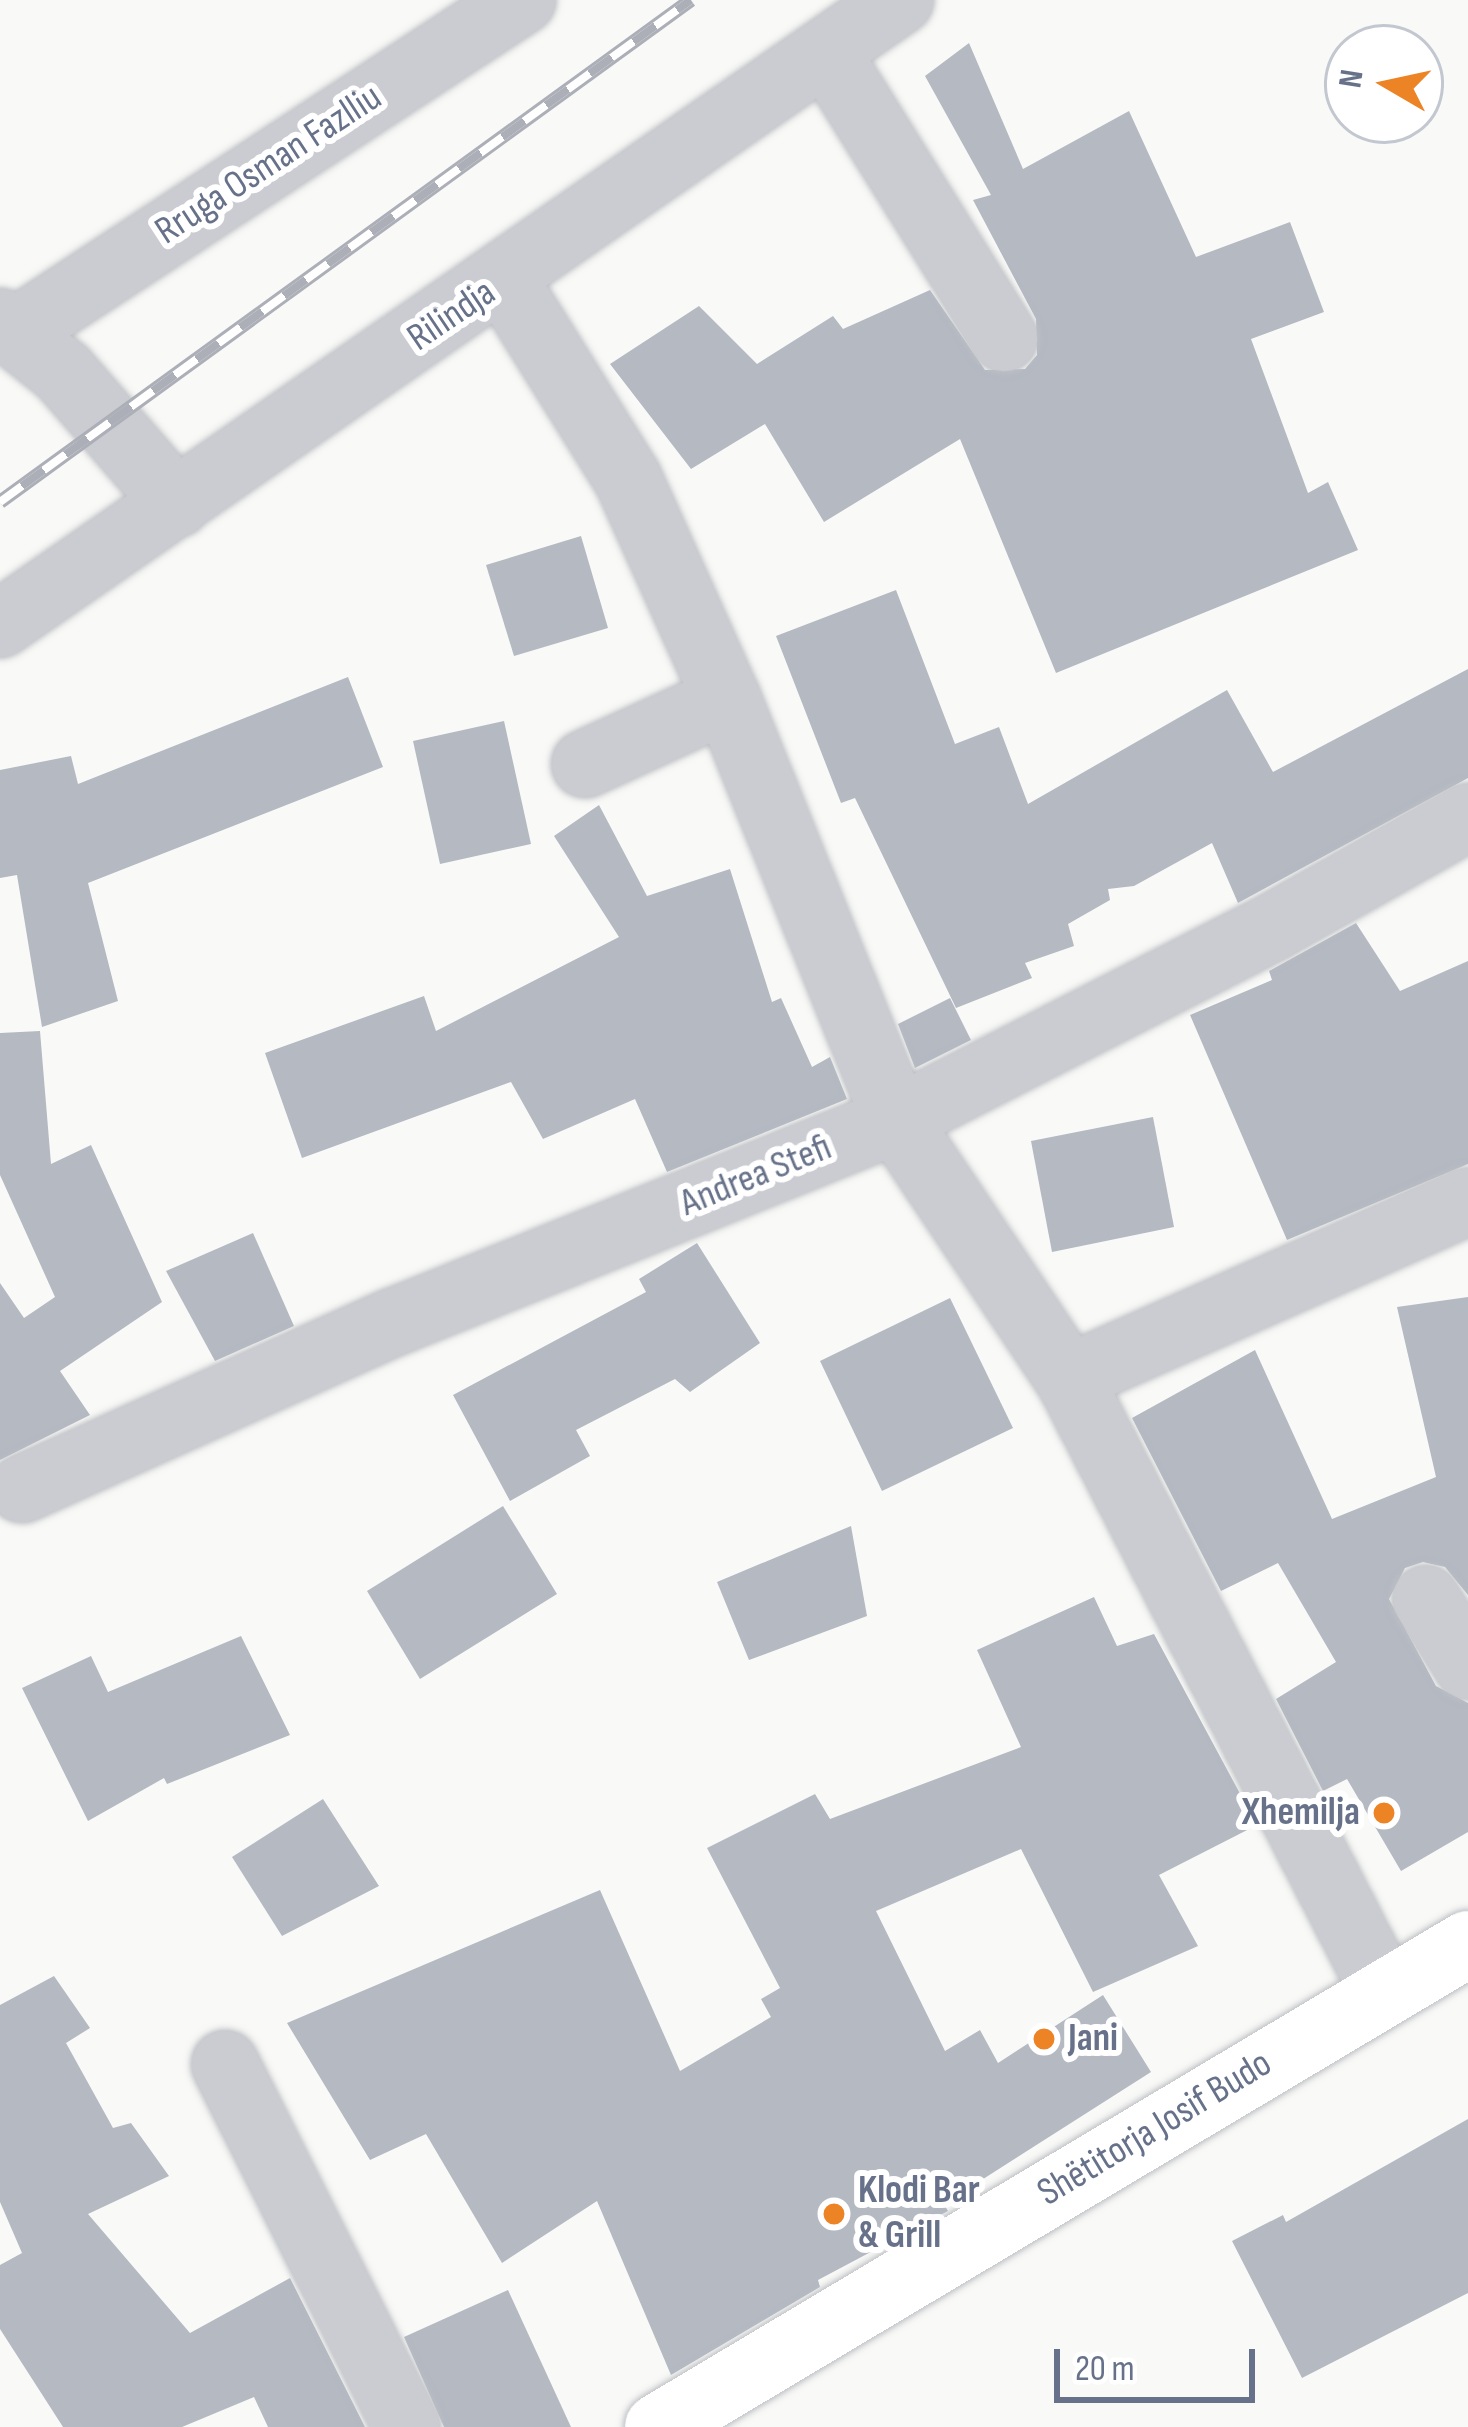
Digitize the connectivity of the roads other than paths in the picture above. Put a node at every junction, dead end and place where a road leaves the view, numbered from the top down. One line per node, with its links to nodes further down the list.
1 (522, 0): 5 (street, Rruga Osman Fazlliu)
2 (900, 1): 3 (street, Rilindja)
3 (826, 52): 4 (street, Rilindja); 6 (street)
4 (504, 280): 7 (street, Rilindja); 9 (street)
5 (9, 326): 7 (street)
6 (1004, 338)
7 (177, 503): 8 (street, Rilindja)
8 (0, 624)
9 (727, 699): 10 (street); 12 (street)
10 (585, 764)
11 (1468, 817): 12 (street, Andrea Stefi)
12 (896, 1120): 14 (street); 15 (street, Andrea Stefi)
13 (1468, 1202): 14 (street)
14 (1069, 1378): 19 (street)
15 (22, 1489)
16 (1426, 1599): 17 (street)
17 (1468, 1666)
18 (1468, 1943): 19 (main road, Shëtitorja Josif Budo)
19 (1384, 1991): 22 (main road, Shëtitorja Josif Budo)
20 (225, 2064): 21 (street)
21 (407, 2427)
22 (658, 2427)

